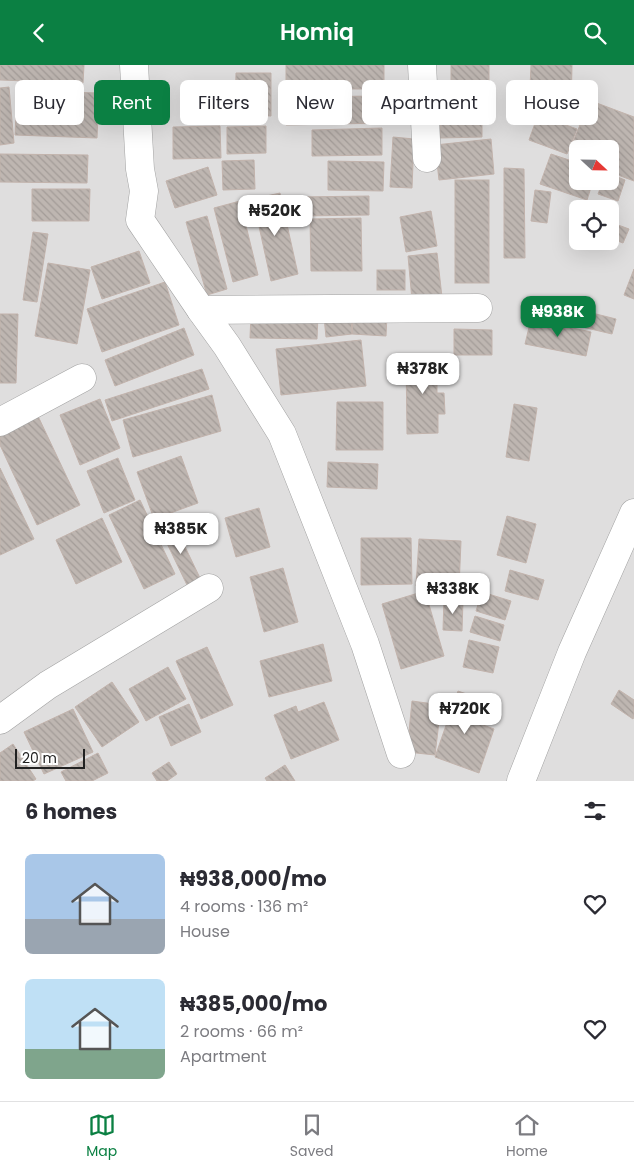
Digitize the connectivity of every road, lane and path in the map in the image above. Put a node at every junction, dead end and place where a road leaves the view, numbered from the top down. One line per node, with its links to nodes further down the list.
1 (134, 65): 5 (street)
2 (422, 65): 3 (street)
3 (427, 158)
4 (478, 308): 5 (street)
5 (200, 310): 12 (street)
6 (82, 378): 7 (street)
7 (0, 422)
8 (634, 513): 9 (street)
9 (624, 561): 13 (street)
10 (209, 588): 11 (street)
11 (0, 720)
12 (401, 754)
13 (521, 781)

